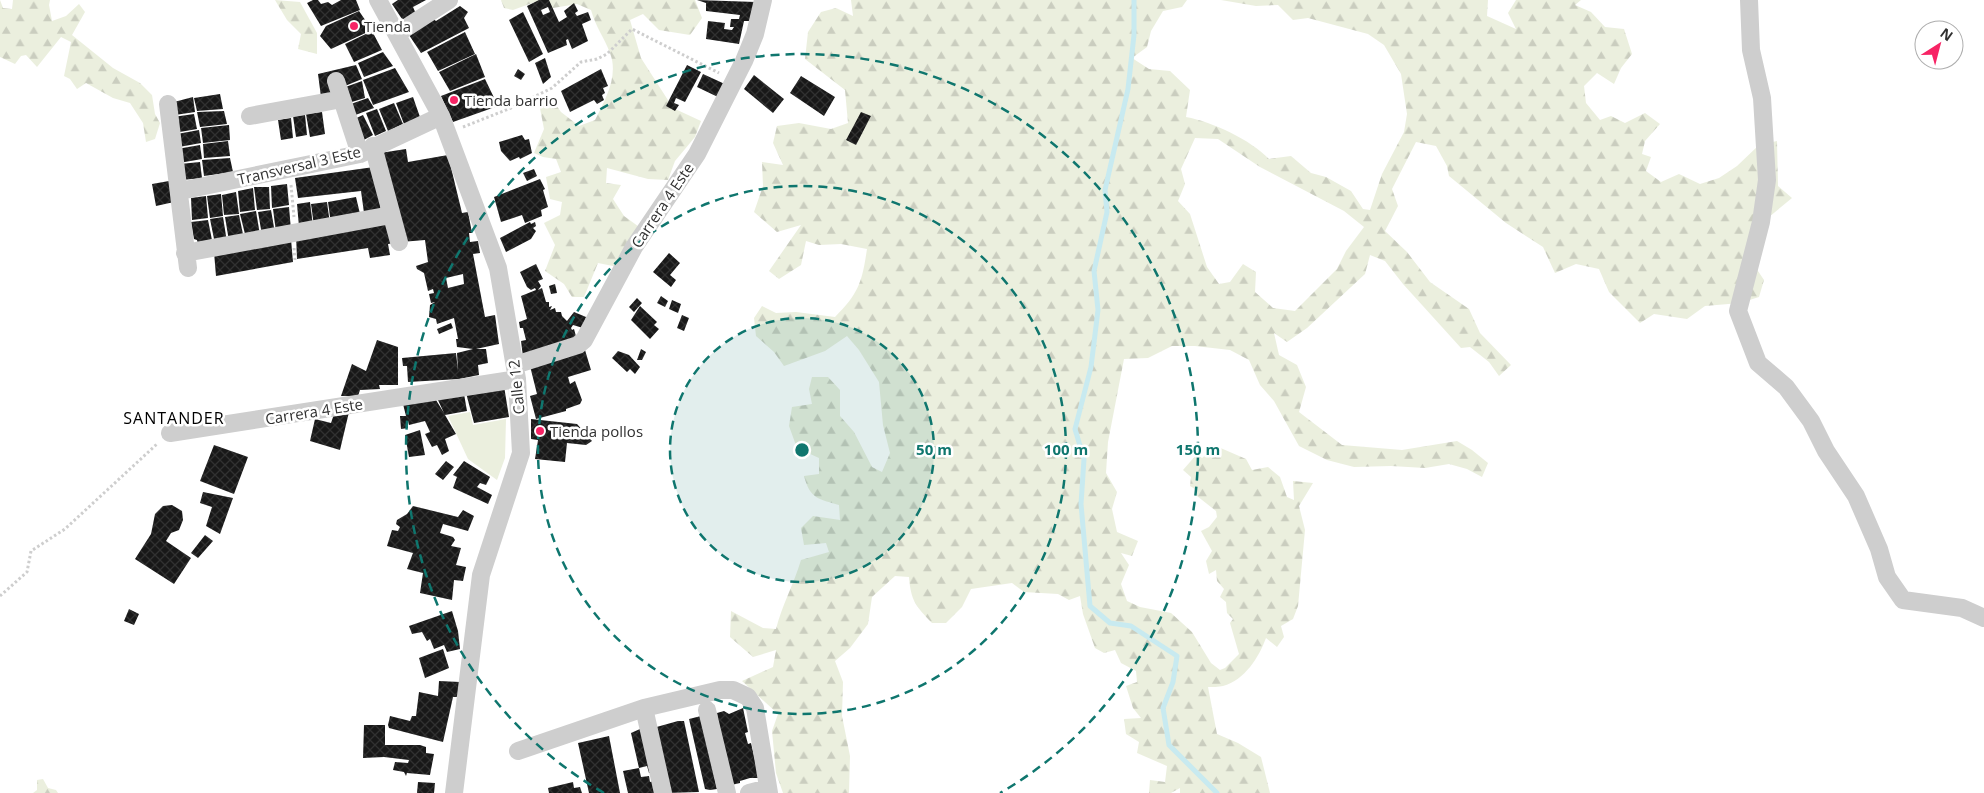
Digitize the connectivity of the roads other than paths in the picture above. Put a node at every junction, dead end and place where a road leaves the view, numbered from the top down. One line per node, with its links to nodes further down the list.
1 (378, 0): 5 (street, Calle 12)
2 (449, 0): 5 (street)
3 (762, 0): 15 (street, Carrera 4 Este)
4 (1749, 0): 17 (street)
5 (398, 33): 10 (street, Calle 12)
6 (336, 81): 7 (street)
7 (342, 99): 9 (street); 11 (street)
8 (168, 104): 12 (street)
9 (250, 116)
10 (442, 116): 11 (street, Transversal 3 Este); 15 (street, Calle 12)
11 (366, 150): 12 (street, Transversal 3 Este); 13 (street)
12 (180, 191): 13 (street)
13 (391, 215): 14 (street)
14 (399, 242)
15 (516, 372): 16 (street, Carrera 4 Este); 22 (street, Calle 12)
16 (170, 433)
17 (1984, 618)
18 (644, 708): 20 (street); 21 (street); 23 (street)
19 (707, 710): 24 (street)
20 (518, 750)
21 (768, 791): 25 (street)
22 (454, 793)
23 (663, 793)
24 (727, 793)
25 (748, 793)

